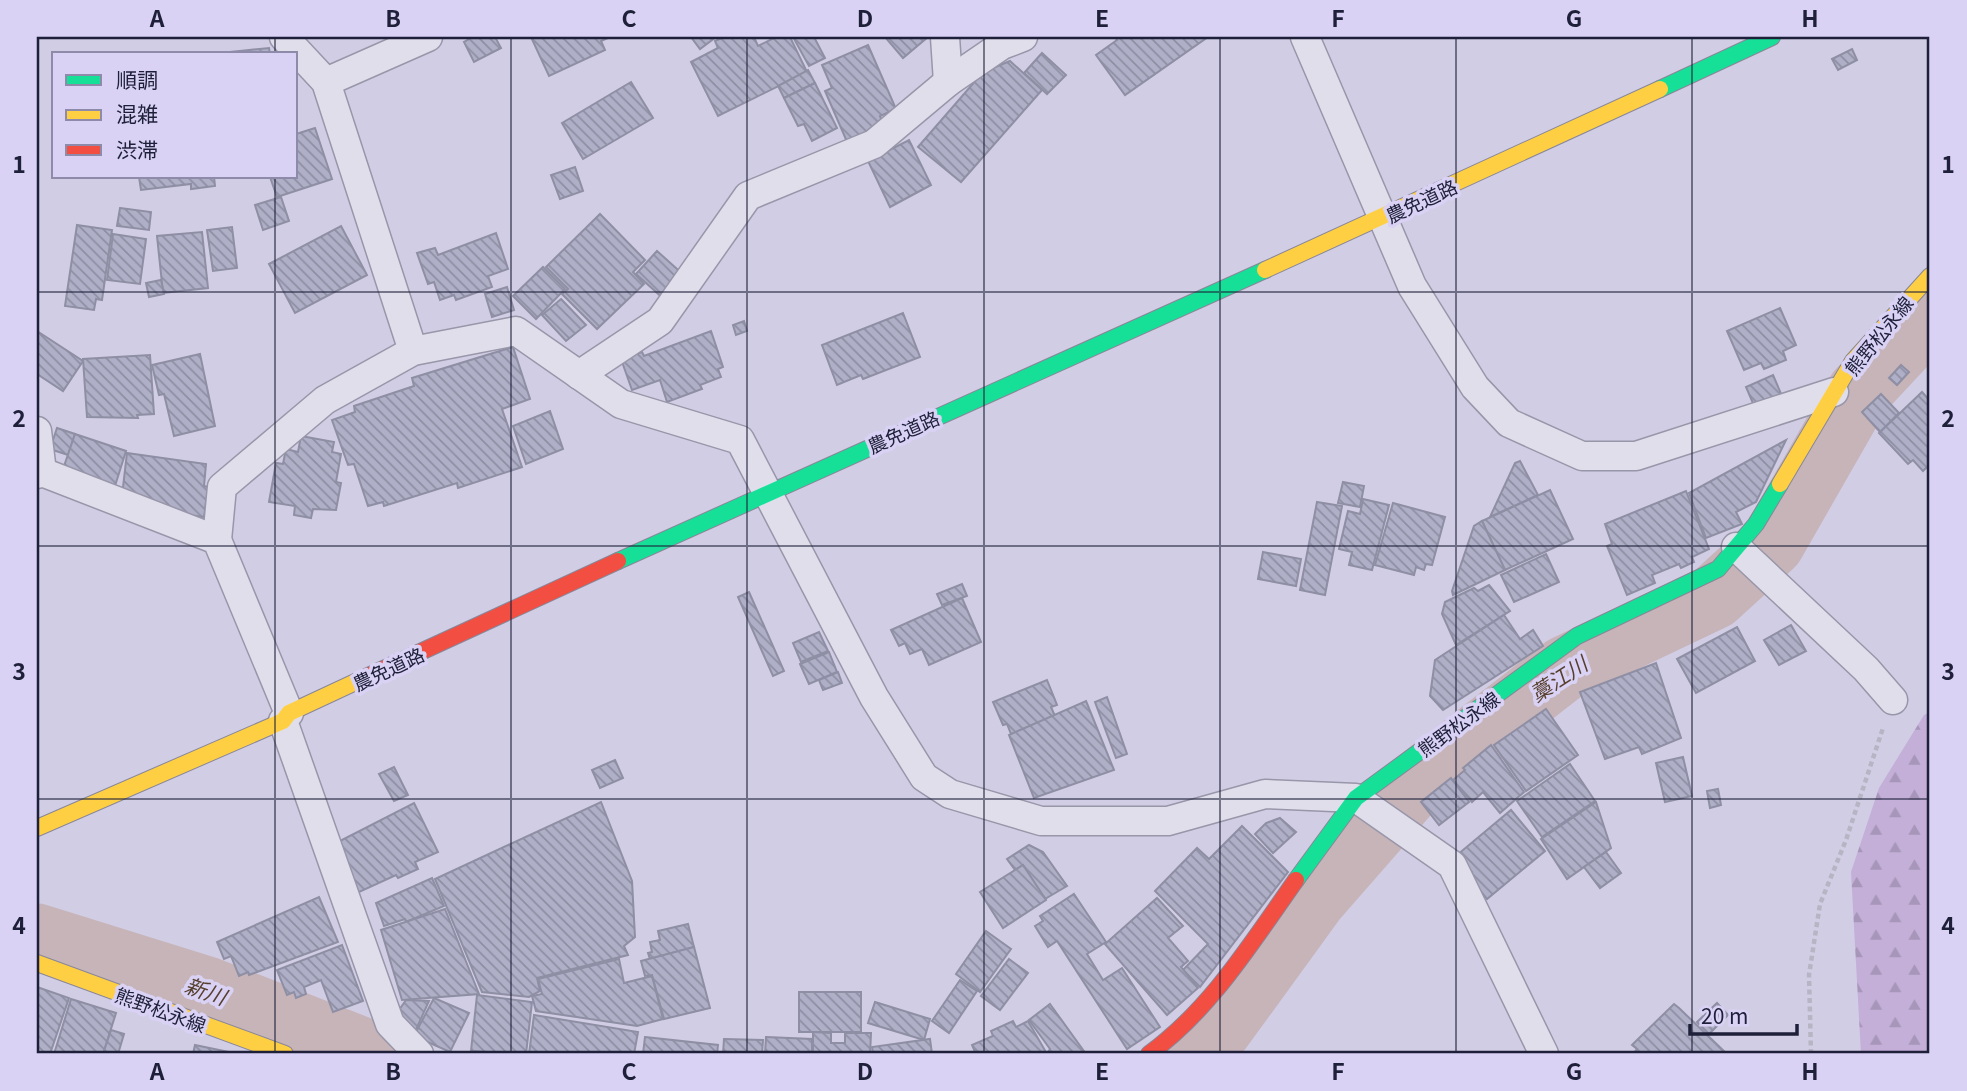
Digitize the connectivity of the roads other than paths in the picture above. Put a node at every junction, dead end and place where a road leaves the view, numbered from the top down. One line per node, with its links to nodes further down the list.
1 (284, 37): 7 (street)
2 (428, 37): 7 (street)
3 (945, 37): 8 (street)
4 (1023, 37): 8 (street)
5 (1305, 37): 9 (street)
6 (1772, 37): 9 (street, 農免道路)
7 (326, 82): 11 (street)
8 (947, 82): 12 (street)
9 (1381, 218): 13 (street); 16 (street, 農免道路)
10 (1930, 276): 13 (street, 熊野松永線)
11 (412, 351): 12 (street); 17 (street)
12 (579, 374): 16 (street)
13 (1834, 392): 18 (street, 熊野松永線)
14 (37, 430): 15 (street)
15 (39, 473): 17 (street)
16 (769, 491): 20 (street, 農免道路); 21 (street)
17 (217, 540): 20 (street)
18 (1750, 560): 19 (street); 21 (street, 熊野松永線)
19 (1893, 700)
20 (286, 717): 22 (street, 農免道路); 25 (street)
21 (1374, 811): 26 (street, 熊野松永線); 27 (street)
22 (37, 828)
23 (37, 963): 24 (street, 熊野松永線)
24 (285, 1054)
25 (419, 1054)
26 (1149, 1054)
27 (1544, 1054)

